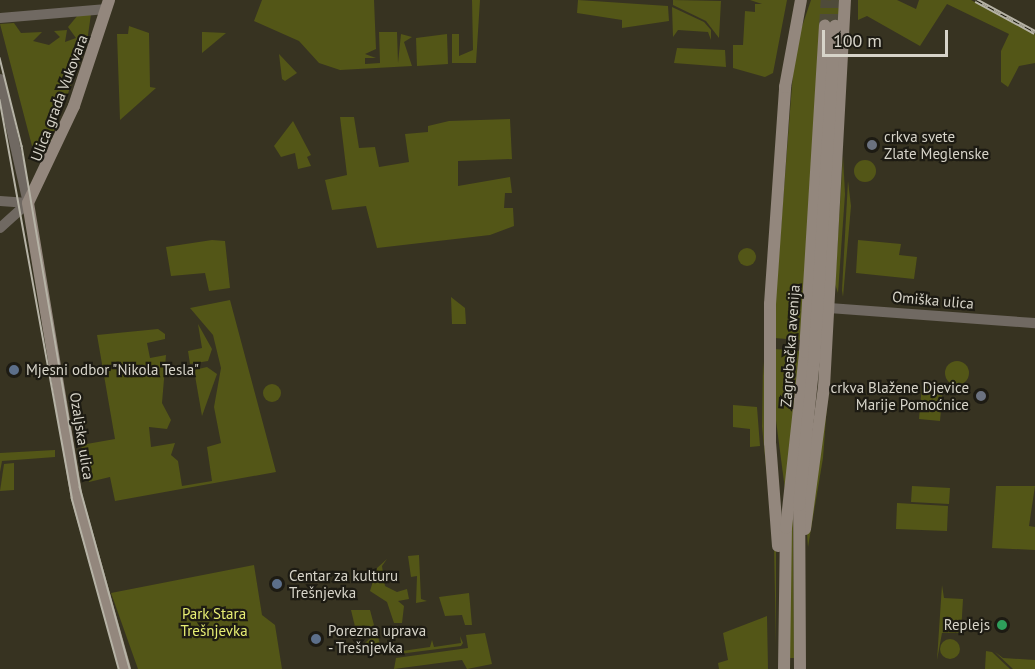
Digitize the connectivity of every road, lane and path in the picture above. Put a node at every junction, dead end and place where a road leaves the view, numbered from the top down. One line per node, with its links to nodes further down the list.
1 (801, 0): 14 (main road)
2 (845, 0): 11 (main road)
3 (108, 4): 4 (street); 7 (main road, Ulica grada Vukovara)
4 (0, 18)
5 (0, 79): 7 (street)
6 (0, 201): 7 (street)
7 (28, 203): 10 (street); 15 (main road, Ozaljska ulica)
8 (0, 213): 9 (street)
9 (0, 222)
10 (0, 228)
11 (829, 308): 12 (street, Omiška ulica); 13 (main road)
12 (1035, 323)
13 (799, 578): 14 (main road, Zagrebačka avenija); 17 (main road, Zagrebačka avenija)
14 (784, 594): 16 (main road, Zagrebačka avenija)
15 (125, 669)
16 (784, 669)
17 (801, 669)

